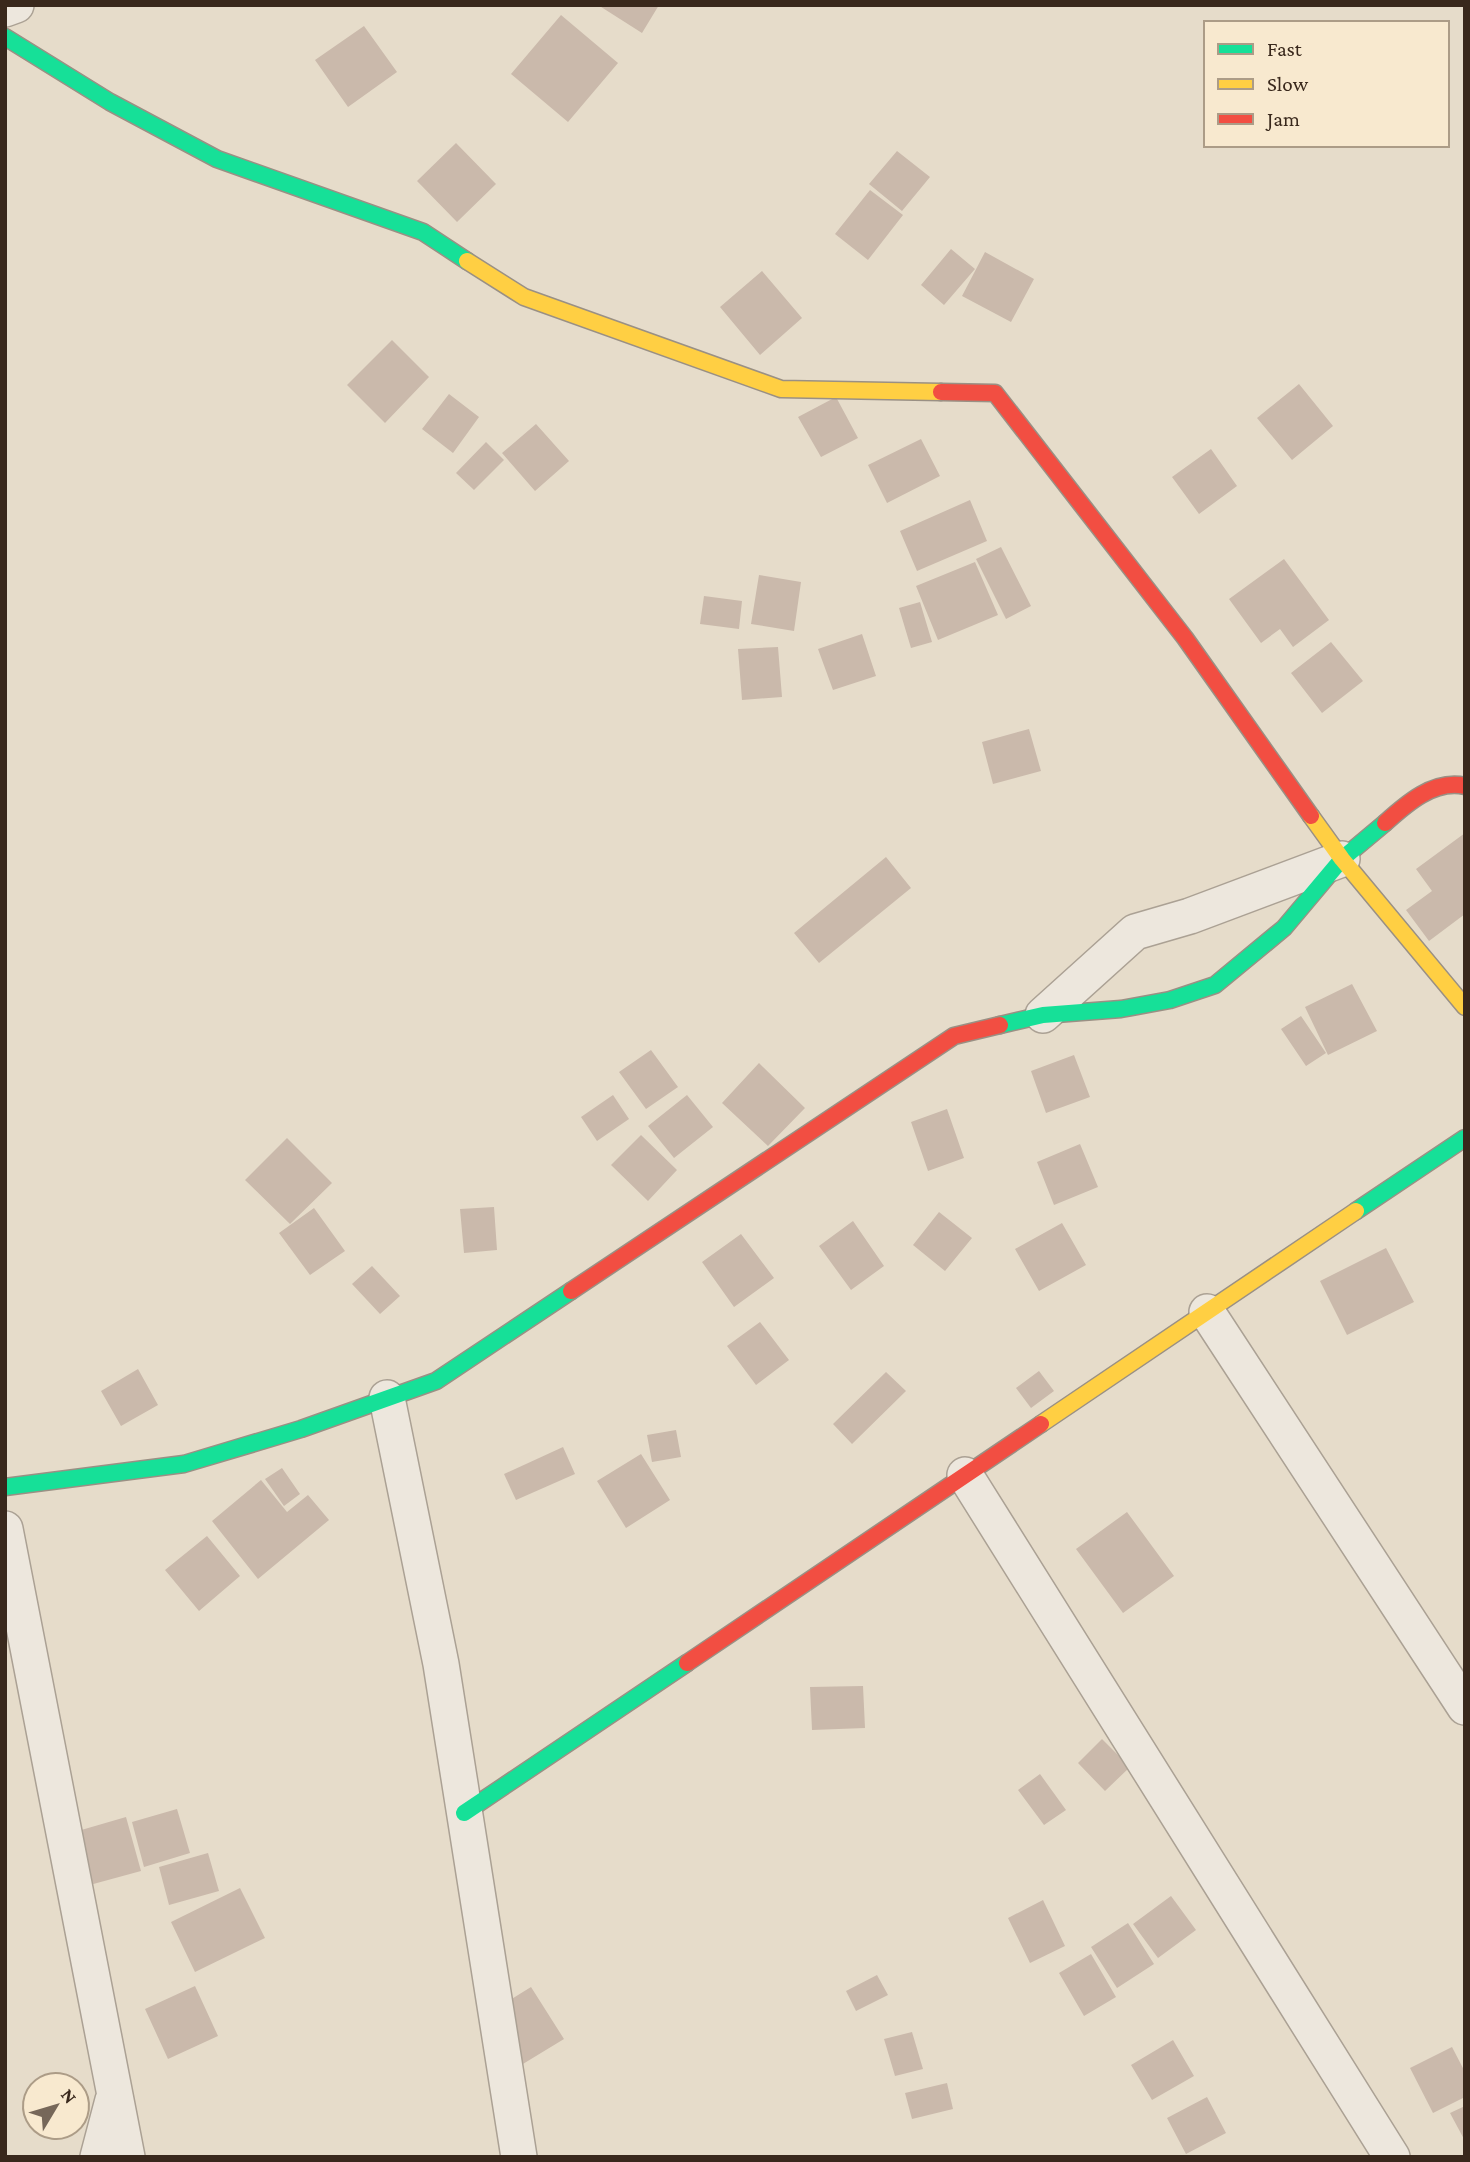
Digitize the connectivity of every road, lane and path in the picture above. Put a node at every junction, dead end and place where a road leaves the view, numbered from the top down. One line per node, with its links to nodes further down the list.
1 (16, 5): 2 (street)
2 (5, 9)
3 (5, 37): 5 (street)
4 (1465, 786): 5 (street)
5 (1342, 859): 6 (street); 7 (street); 7 (street)
6 (1465, 1007)
7 (1043, 1015): 10 (street)
8 (1465, 1138): 9 (street)
9 (1207, 1312): 11 (street); 14 (street)
10 (387, 1398): 12 (street); 15 (street)
11 (965, 1475): 15 (street); 20 (street)
12 (5, 1487)
13 (5, 1529): 16 (street)
14 (1465, 1707)
15 (464, 1813): 19 (street)
16 (116, 2090): 17 (street); 18 (street)
17 (98, 2157)
18 (127, 2157)
19 (519, 2157)
20 (1392, 2157)

